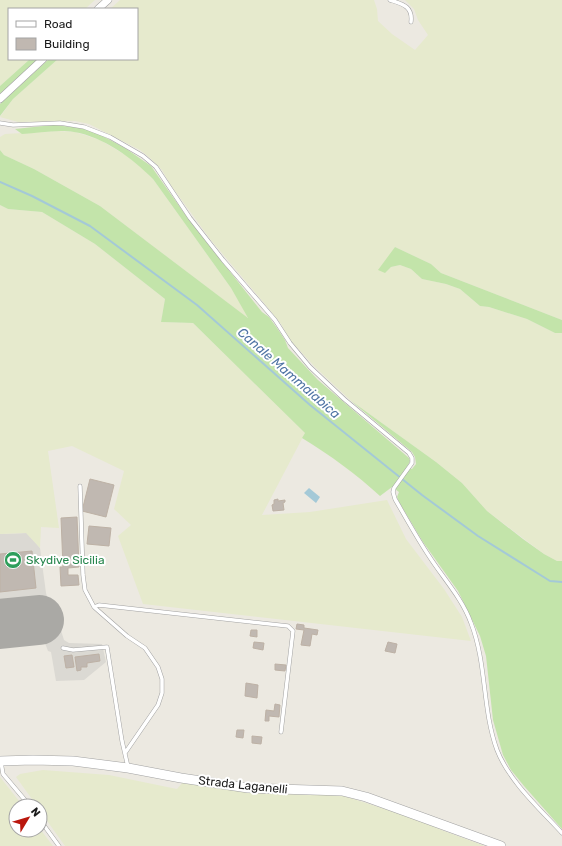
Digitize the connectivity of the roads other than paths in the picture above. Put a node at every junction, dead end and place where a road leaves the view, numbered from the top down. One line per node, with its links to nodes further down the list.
1 (108, 0): 3 (street)
2 (390, 0): 4 (lane)
3 (99, 8)
4 (411, 22)
5 (42, 60): 6 (street)
6 (0, 99)
7 (0, 123): 17 (lane)
8 (80, 486): 9 (lane)
9 (94, 607): 11 (lane); 12 (lane)
10 (63, 648): 12 (lane)
11 (281, 732)
12 (125, 753): 14 (lane)
13 (0, 761): 14 (street, Strada Laganelli); 15 (lane)
14 (128, 768): 19 (street, Strada Laganelli)
15 (23, 798)
16 (48, 831): 18 (lane)
17 (562, 833)
18 (59, 846)
19 (501, 846)

